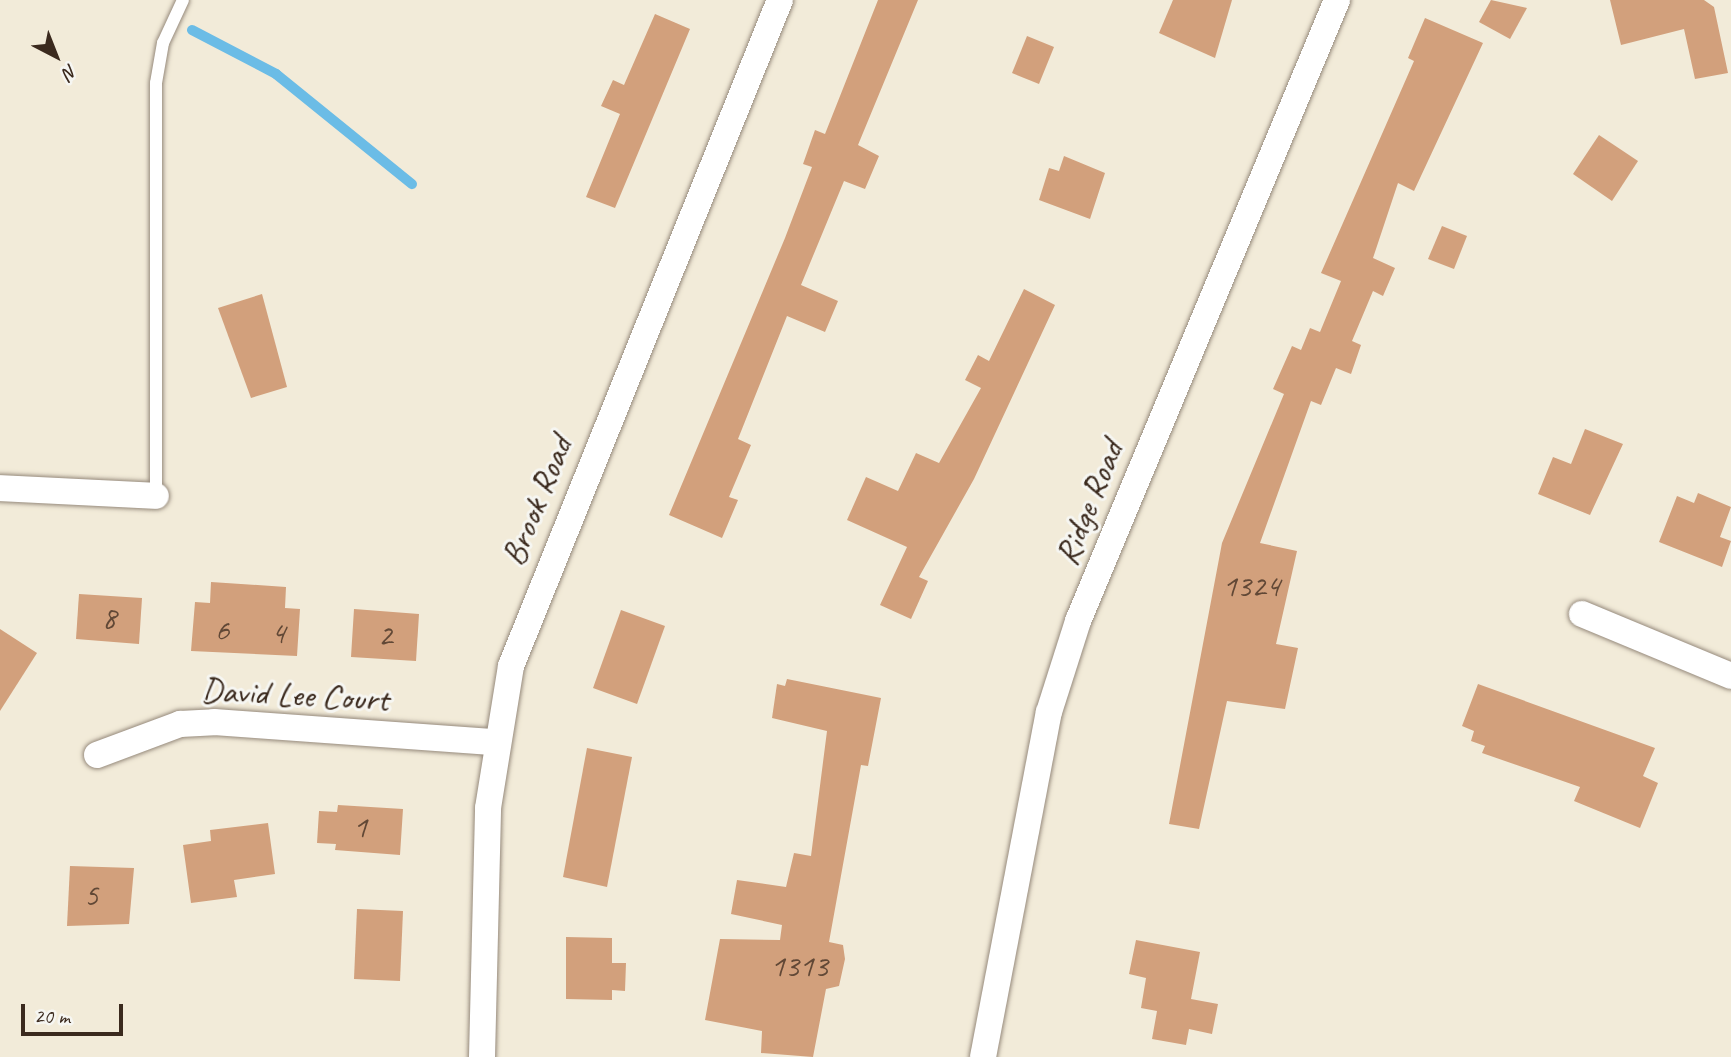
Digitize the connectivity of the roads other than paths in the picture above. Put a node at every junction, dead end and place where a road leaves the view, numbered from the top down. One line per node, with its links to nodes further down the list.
1 (183, 0): 5 (lane)
2 (780, 0): 8 (street, Brook Road)
3 (1337, 0): 11 (street, Ridge Road)
4 (0, 488): 5 (street)
5 (156, 496)
6 (1582, 614): 7 (street)
7 (1731, 676)
8 (495, 742): 9 (street, David Lee Court); 10 (street, Brook Road)
9 (97, 755)
10 (482, 1057)
11 (983, 1057)

